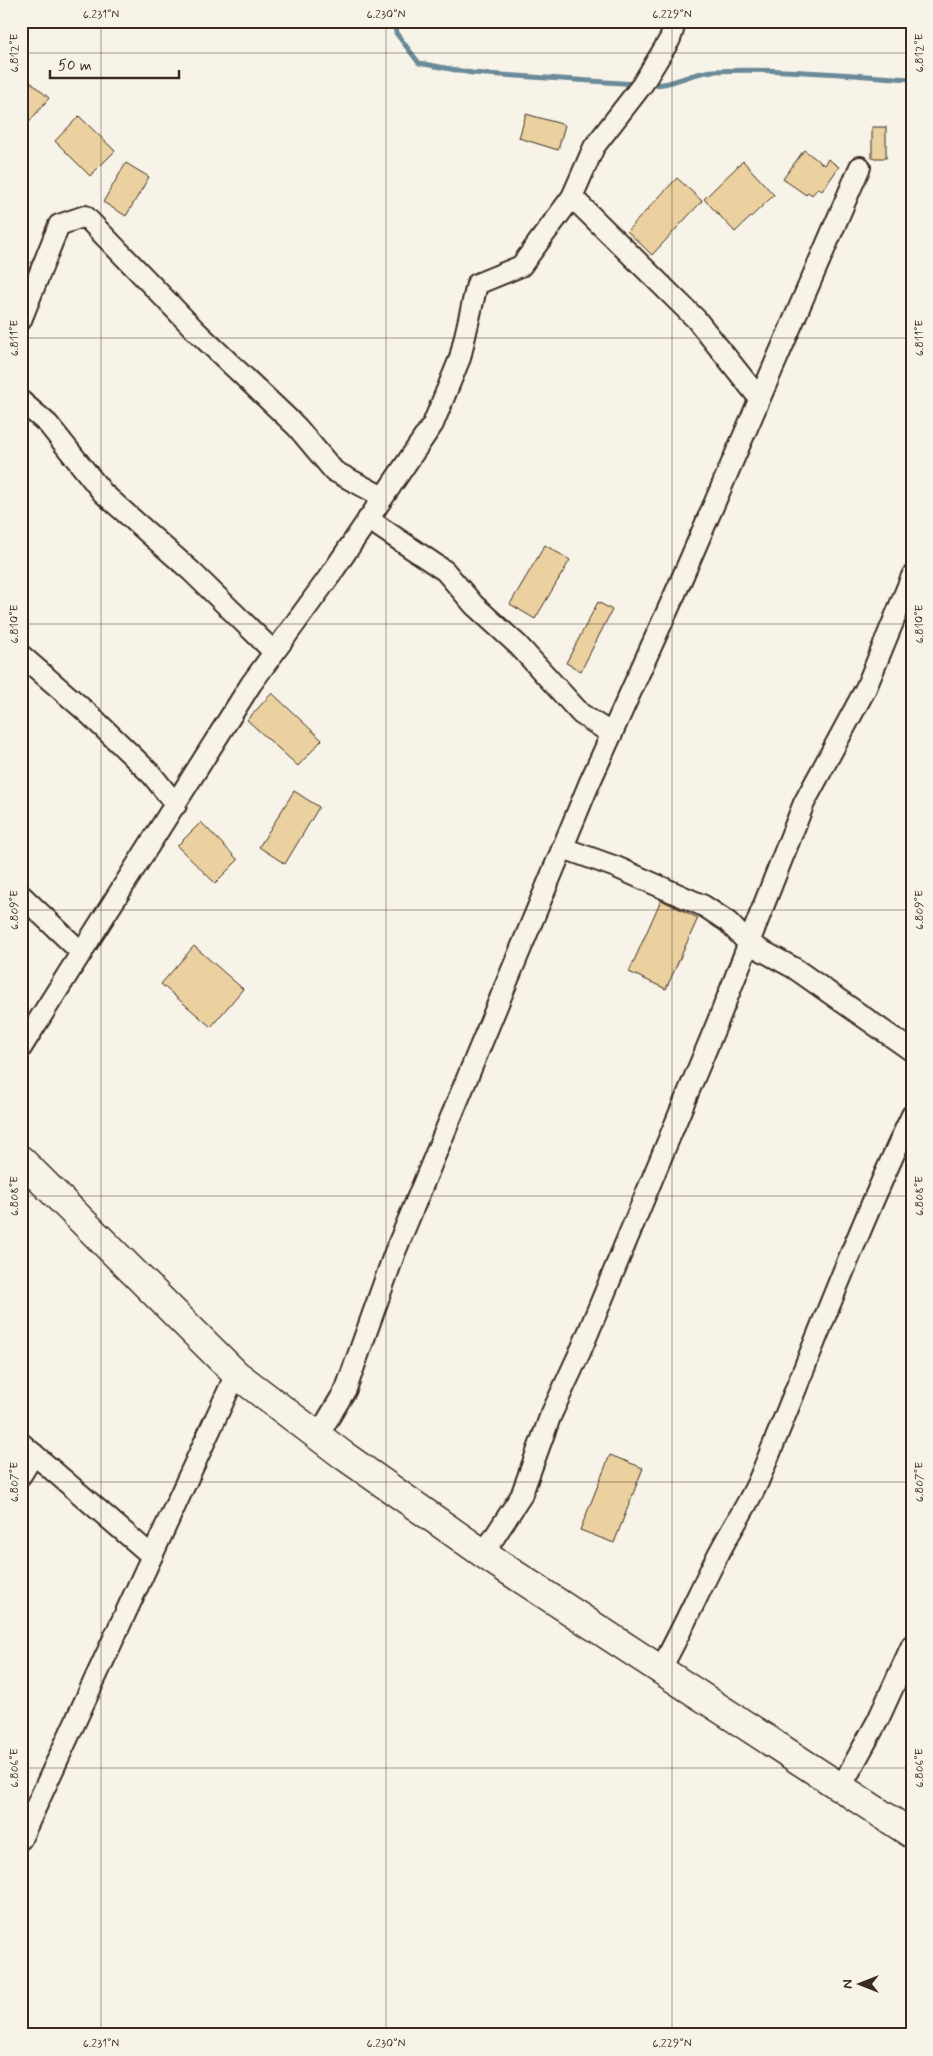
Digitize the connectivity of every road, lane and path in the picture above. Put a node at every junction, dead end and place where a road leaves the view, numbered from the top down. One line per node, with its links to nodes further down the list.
1 (676, 21): 3 (street)
2 (860, 167): 5 (street)
3 (572, 197): 5 (street); 7 (street)
4 (21, 320): 7 (street)
5 (759, 398): 12 (street)
6 (21, 401): 10 (street)
7 (383, 497): 8 (street)
8 (368, 519): 10 (street); 12 (street)
9 (912, 576): 16 (street)
10 (274, 652): 13 (street)
11 (21, 655): 13 (street)
12 (612, 734): 14 (street)
13 (176, 805): 17 (street)
14 (563, 848): 16 (street); 23 (street)
15 (21, 895): 17 (street)
16 (748, 942): 19 (street); 26 (street)
17 (82, 952): 18 (street)
18 (21, 1048)
19 (912, 1051)
20 (912, 1115): 29 (street)
21 (21, 1160): 22 (street)
22 (236, 1374): 23 (street); 27 (street)
23 (318, 1436): 26 (street)
24 (27, 1449): 25 (street); 27 (street)
25 (21, 1474)
26 (484, 1554): 29 (street)
27 (152, 1556): 32 (street)
28 (912, 1645): 30 (street)
29 (660, 1670): 30 (street)
30 (840, 1789): 31 (street)
31 (912, 1834)
32 (21, 1839)

